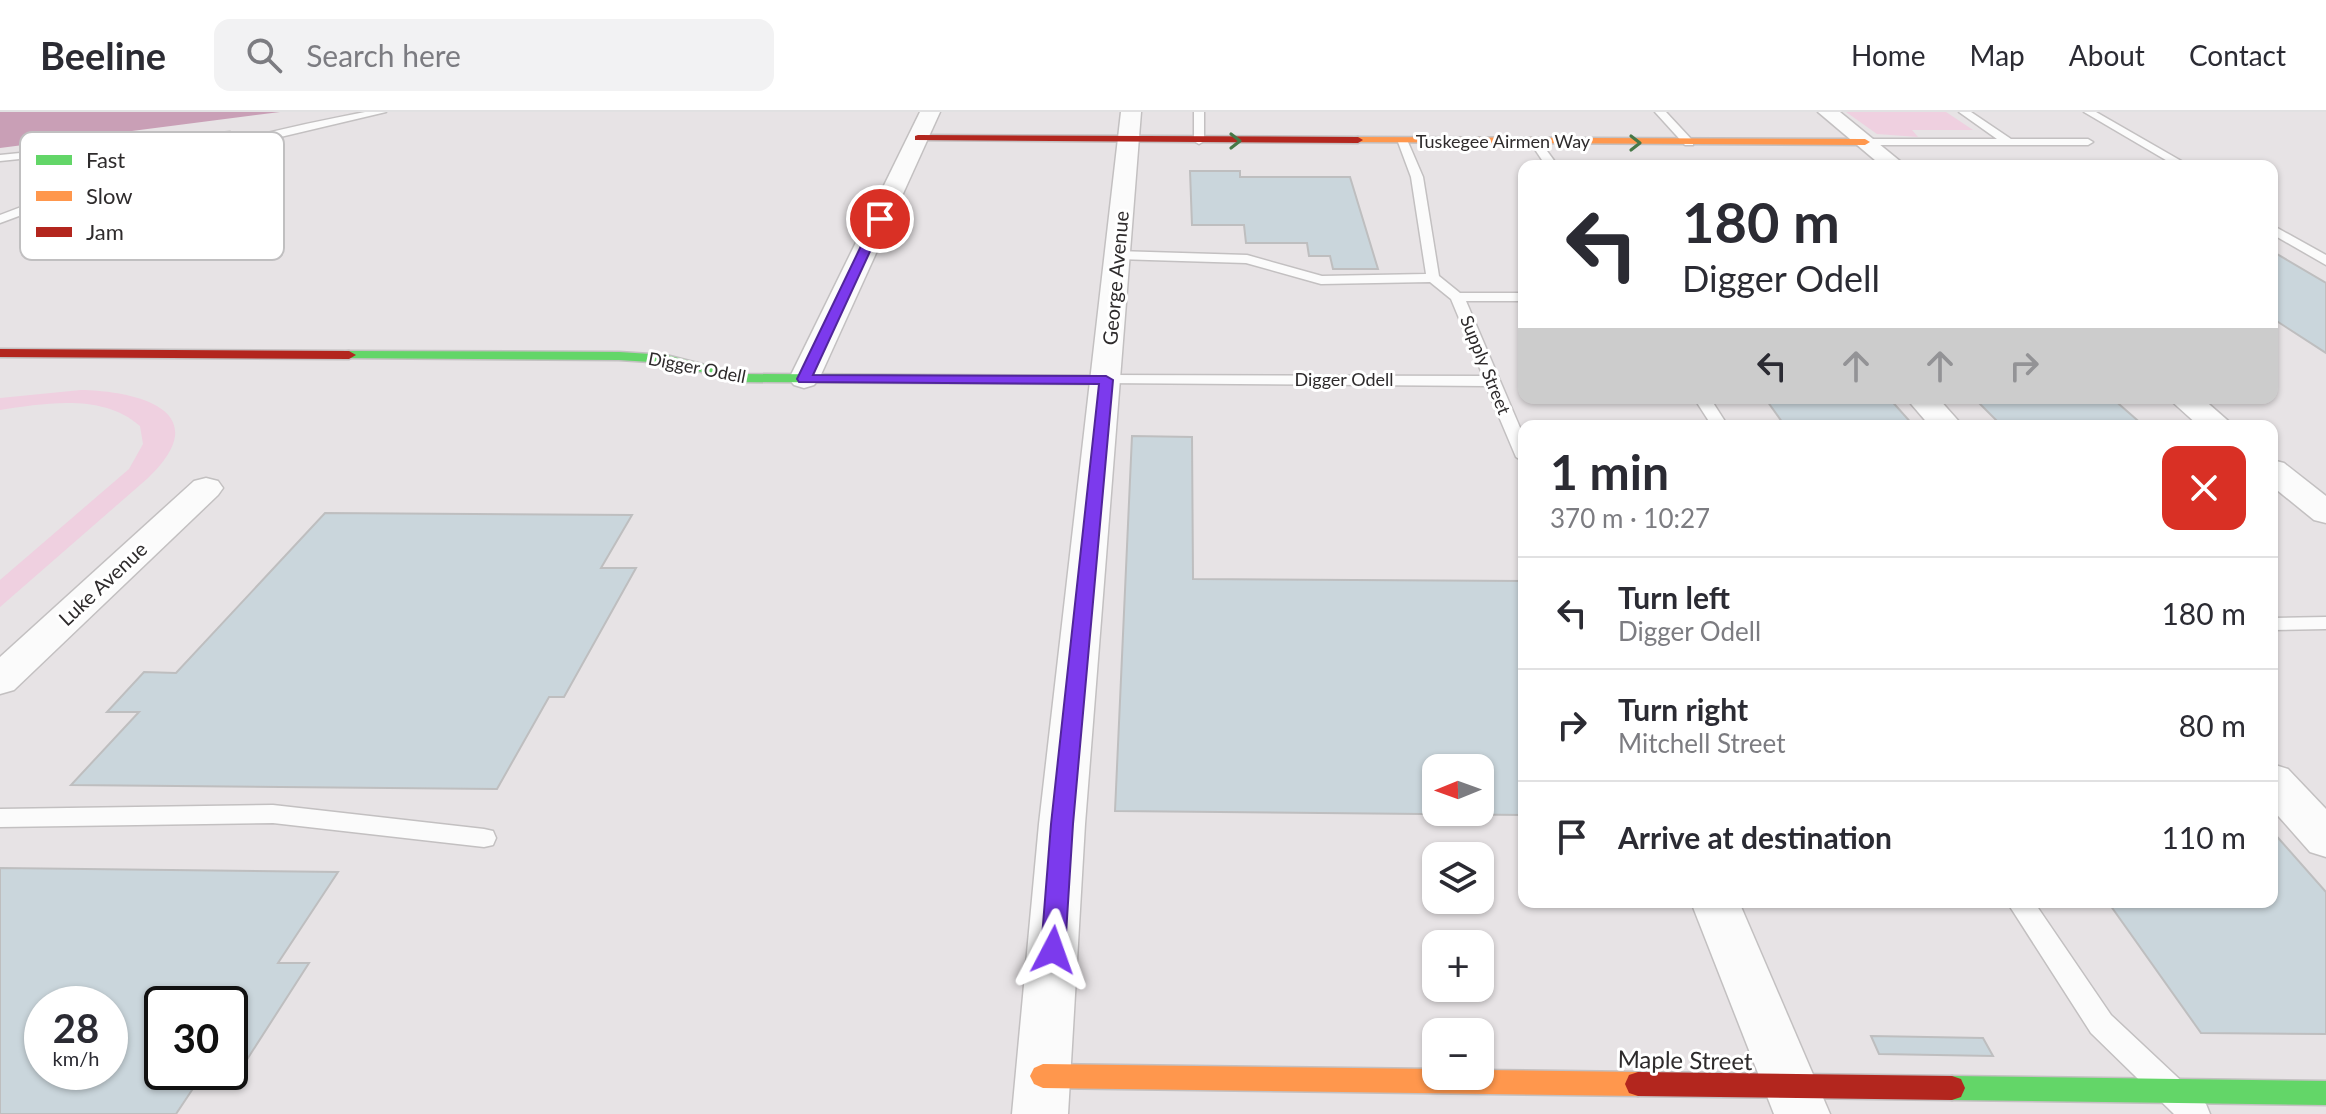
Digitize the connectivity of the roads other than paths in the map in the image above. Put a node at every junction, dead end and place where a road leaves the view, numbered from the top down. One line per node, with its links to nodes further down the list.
1 (381, 112): 9 (lane)
2 (930, 112): 13 (street)
3 (1199, 112): 14 (lane)
4 (1660, 112): 20 (lane)
5 (1828, 112): 17 (street)
6 (1964, 112): 18 (lane)
7 (2071, 112): 25 (lane)
8 (2089, 112): 26 (lane)
9 (310, 124): 11 (lane); 12 (lane)
10 (1130, 126): 13 (street, Tuskegee Airmen Way); 14 (street, Tuskegee Airmen Way); 32 (street, George Avenue)
11 (237, 132)
12 (281, 132)
13 (918, 138): 38 (street)
14 (1199, 141): 15 (street, Tuskegee Airmen Way, one-way to 15)
15 (1403, 142): 16 (street, Tuskegee Airmen Way); 34 (lane)
16 (1535, 142): 20 (street, Tuskegee Airmen Way, one-way to 20); 23 (lane)
17 (1865, 142): 18 (lane, Tuskegee Airmen Way); 20 (street, Tuskegee Airmen Way); 24 (street)
18 (2009, 142): 19 (lane, Tuskegee Airmen Way)
19 (2088, 142)
20 (1689, 143)
21 (20, 156): 22 (lane)
22 (0, 158)
23 (1548, 160)
24 (1888, 160)
25 (2154, 160)
26 (2173, 160)
27 (20, 212): 28 (lane)
28 (0, 219)
29 (2278, 220): 31 (lane)
30 (2278, 233): 33 (lane)
31 (2326, 248)
32 (1117, 255): 34 (lane); 39 (street, George Avenue)
33 (2326, 261)
34 (1433, 278): 35 (lane, Supply Street)
35 (1457, 297): 36 (lane); 40 (lane, Supply Street)
36 (1518, 297)
37 (0, 353): 38 (street, Digger Odell)
38 (804, 379): 39 (street, Digger Odell)
39 (1106, 380): 40 (lane, Digger Odell); 58 (street, George Avenue)
40 (1490, 381): 45 (lane, Supply Street)
41 (1927, 404): 43 (street)
42 (2190, 404): 44 (street)
43 (1941, 420)
44 (2210, 420)
45 (1518, 444)
46 (2278, 475): 48 (street)
47 (206, 488): 51 (street, Luke Avenue)
48 (2326, 513)
49 (2326, 623): 50 (lane)
50 (2278, 624)
51 (0, 680)
52 (2278, 787): 55 (street)
53 (0, 818): 54 (lane)
54 (484, 838)
55 (2326, 839)
56 (1717, 908): 61 (street)
57 (2024, 908): 59 (lane)
58 (1043, 1076): 61 (street, Maple Street); 62 (street, George Avenue)
59 (2171, 1091): 60 (street, Maple Street); 61 (street, Maple Street); 63 (lane)
60 (2326, 1093)
61 (1796, 1100)
62 (1040, 1114)
63 (2195, 1114)

